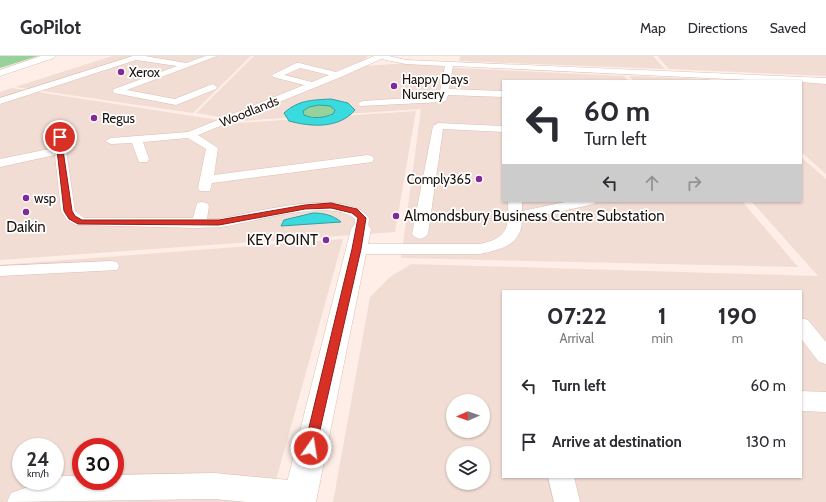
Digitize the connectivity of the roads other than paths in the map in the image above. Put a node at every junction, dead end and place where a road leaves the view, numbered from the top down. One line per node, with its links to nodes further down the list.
1 (51, 56): 9 (main road)
2 (213, 56): 8 (lane)
3 (380, 56): 5 (lane); 6 (lane, Woodlands)
4 (139, 57): 8 (lane); 18 (lane)
5 (406, 62): 6 (lane); 7 (lane)
6 (363, 64): 10 (lane, Woodlands)
7 (449, 64): 11 (lane); 16 (lane)
8 (186, 66): 15 (lane)
9 (0, 73)
10 (338, 74): 14 (lane, Woodlands); 14 (lane)
11 (796, 80)
12 (802, 80): 13 (lane)
13 (826, 81)
14 (313, 85): 21 (lane, Woodlands)
15 (213, 87)
16 (444, 92): 17 (lane); 19 (lane)
17 (502, 94)
18 (0, 101)
19 (363, 104)
20 (502, 129): 32 (lane)
21 (190, 135): 22 (lane, Woodlands); 25 (lane)
22 (136, 139): 23 (lane, Woodlands); 24 (lane)
23 (112, 141)
24 (143, 159)
25 (368, 159)
26 (0, 162): 31 (lane)
27 (515, 202): 30 (lane)
28 (584, 202): 30 (lane)
29 (202, 206): 31 (lane)
30 (516, 217): 33 (lane)
31 (199, 224): 33 (lane)
32 (420, 234)
33 (359, 239): 41 (main road)
34 (111, 266): 35 (lane)
35 (0, 271)
36 (802, 326): 37 (lane)
37 (826, 356)
38 (802, 401): 39 (lane)
39 (826, 402)
40 (561, 478): 43 (lane)
41 (300, 498): 42 (lane)
42 (20, 502)
43 (566, 502)

